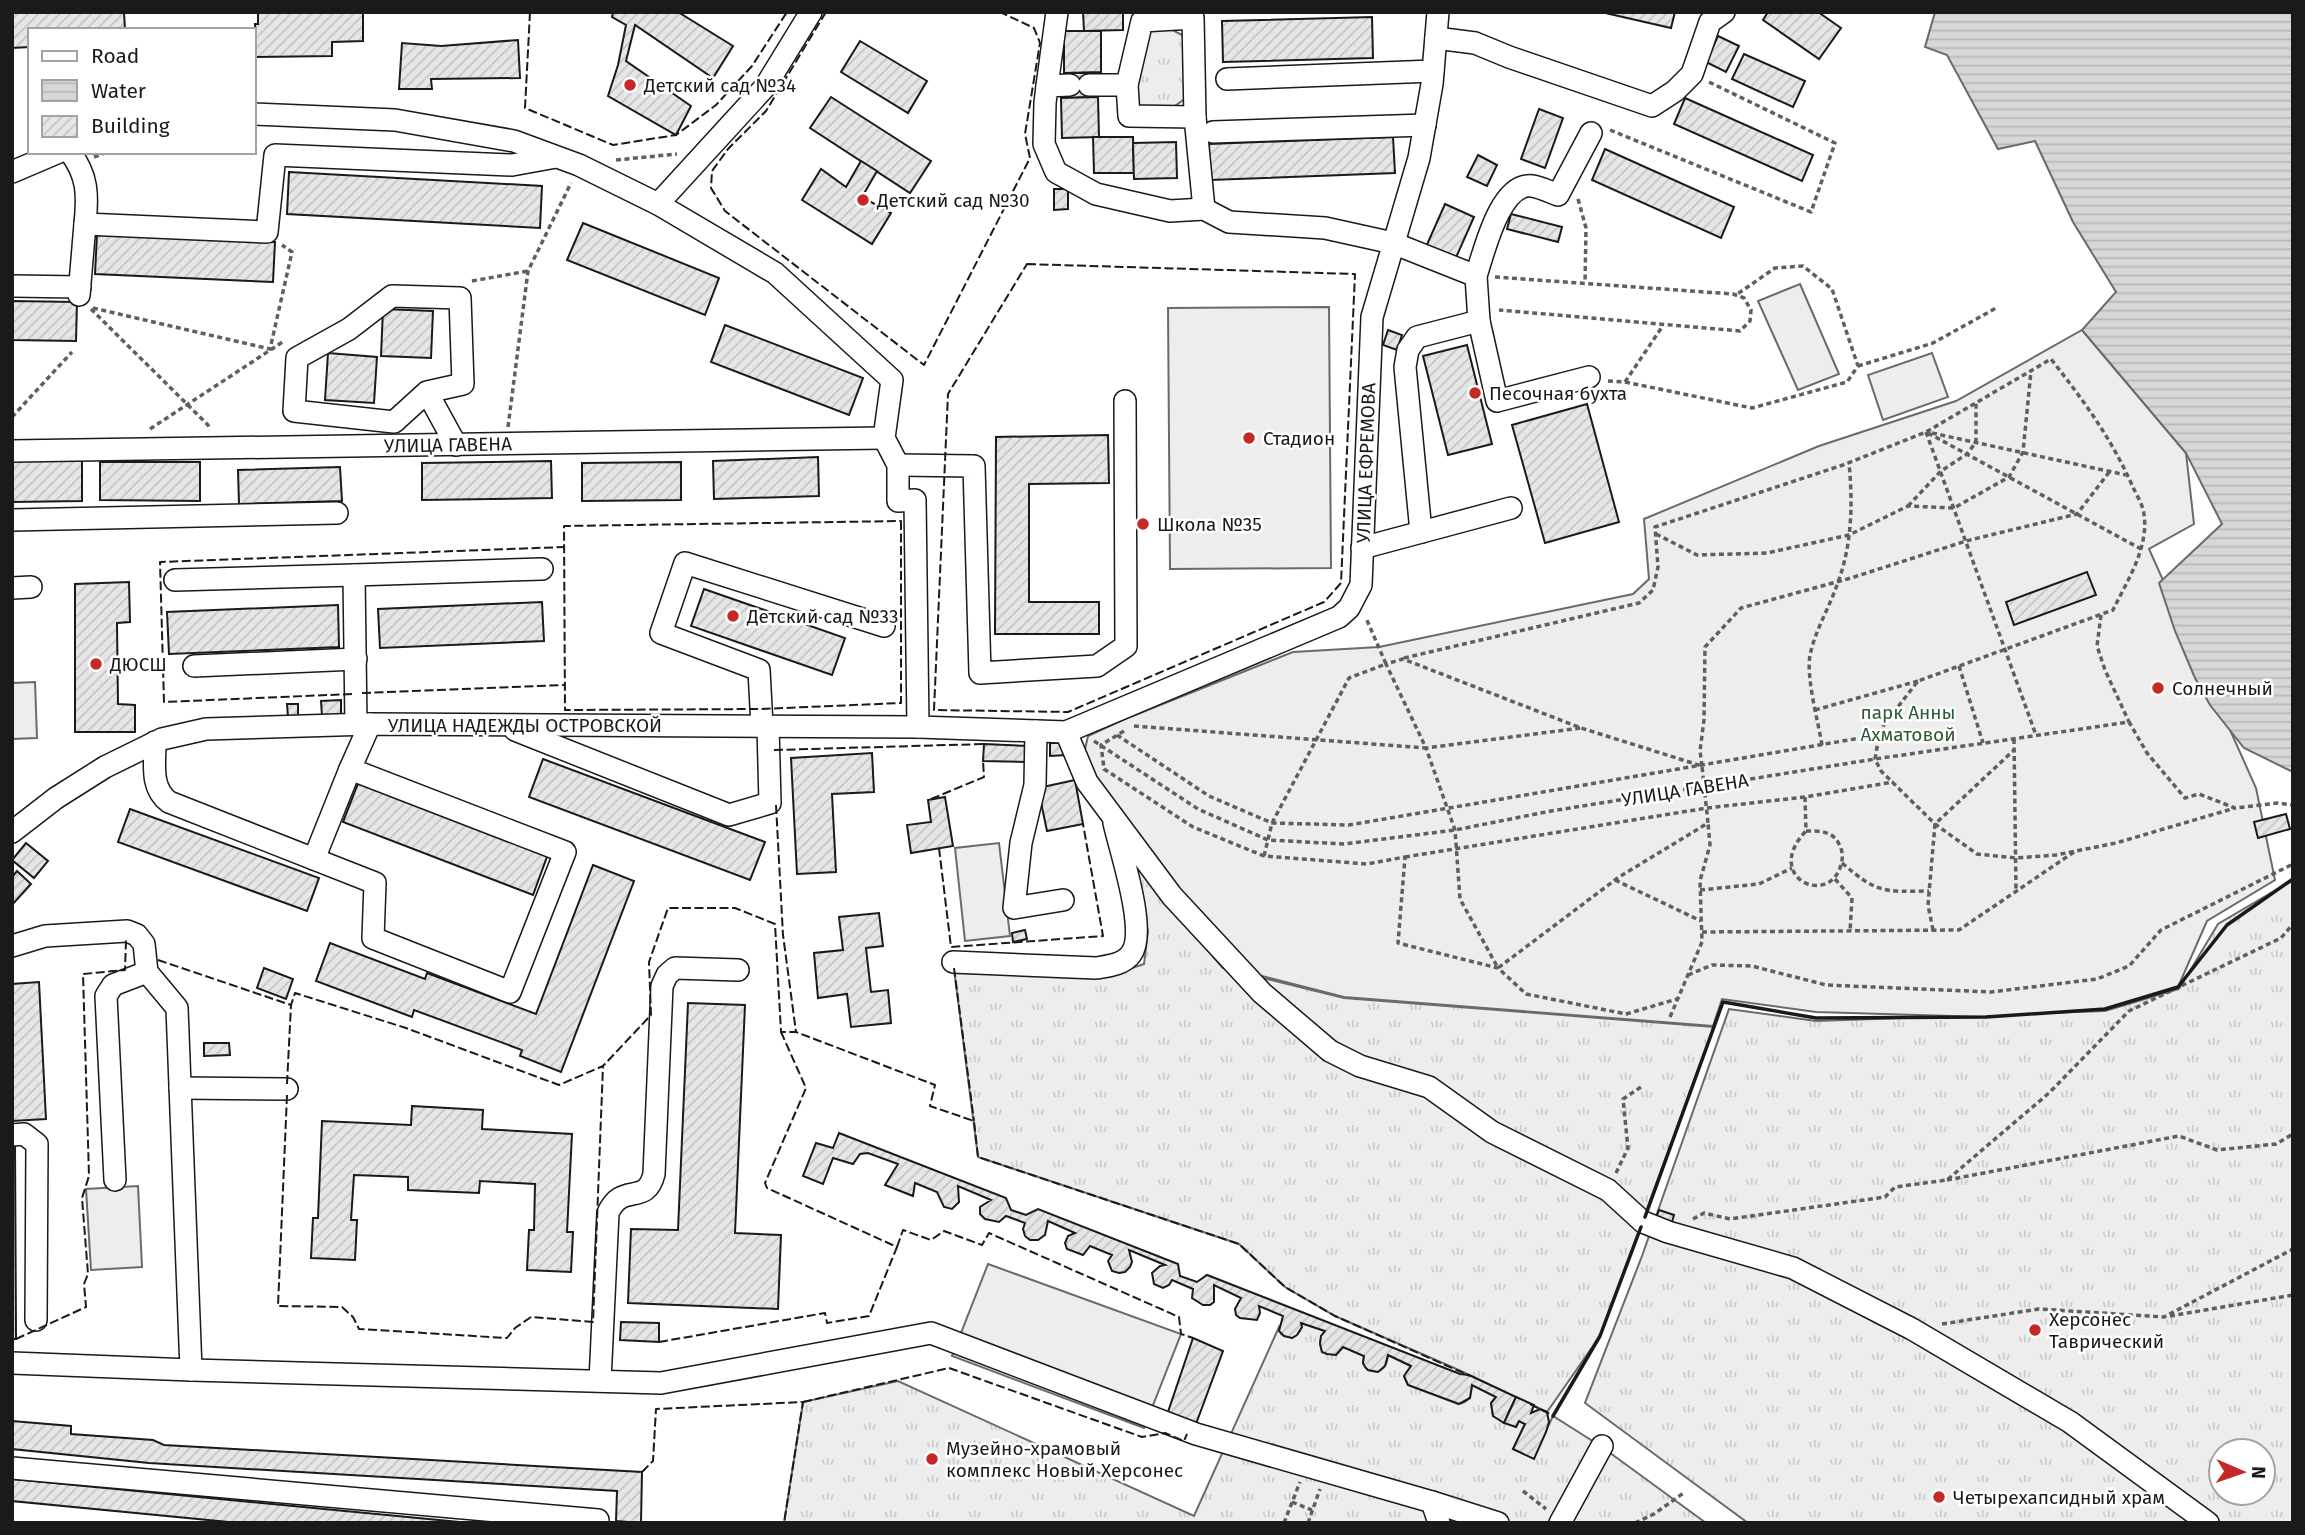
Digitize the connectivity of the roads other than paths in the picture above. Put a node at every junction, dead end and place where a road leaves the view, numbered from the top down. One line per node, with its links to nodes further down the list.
1 (811, 12): 19 (street)
2 (1057, 12): 9 (street)
3 (1438, 12): 5 (street, УЛИЦА ЕФРЕМОВА)
4 (1724, 12): 5 (street)
5 (1436, 38): 6 (street, УЛИЦА ЕФРЕМОВА)
6 (1433, 71): 7 (street); 12 (street, УЛИЦА ЕФРЕМОВА)
7 (1227, 79)
8 (1127, 85): 9 (street); 11 (street); 11 (street)
9 (1047, 86): 20 (street)
10 (256, 114): 17 (street)
11 (1195, 117): 20 (street)
12 (1425, 125): 14 (street); 22 (street, УЛИЦА ЕФРЕМОВА)
13 (1600, 131): 23 (street)
14 (1213, 132)
15 (51, 154): 18 (street)
16 (71, 154): 21 (street)
17 (556, 157): 19 (street); 21 (street)
18 (17, 163)
19 (658, 204): 29 (street)
20 (1204, 209): 22 (street)
21 (85, 224): 24 (street)
22 (1393, 243): 23 (street); 37 (street, УЛИЦА ЕФРЕМОВА)
23 (1476, 276): 25 (street)
24 (12, 286)
25 (1479, 314): 26 (street); 36 (street)
26 (1588, 377)
27 (427, 393): 27 (street); 30 (street)
28 (1125, 401): 32 (street)
29 (884, 438): 30 (street, УЛИЦА ГАВЕНА); 32 (street)
30 (456, 445): 31 (street, УЛИЦА ГАВЕНА)
31 (12, 451)
32 (898, 465): 47 (street)
33 (1511, 508): 36 (street)
34 (337, 513): 35 (street)
35 (12, 520)
36 (1421, 532): 37 (street)
37 (1362, 548): 48 (street, УЛИЦА ЕФРЕМОВА)
38 (542, 569): 39 (street)
39 (354, 575): 40 (street); 42 (street)
40 (175, 580)
41 (884, 626): 46 (street)
42 (356, 659): 43 (street); 44 (street)
43 (194, 666)
44 (363, 724): 45 (street, УЛИЦА НАДЕЖДЫ ОСТРОВСКОЙ); 50 (street, УЛИЦА НАДЕЖДЫ ОСТРОВСКОЙ); 51 (street)
45 (504, 725): 46 (street, УЛИЦА НАДЕЖДЫ ОСТРОВСКОЙ); 46 (street)
46 (765, 726): 47 (street, УЛИЦА НАДЕЖДЫ ОСТРОВСКОЙ)
47 (918, 727): 49 (street, УЛИЦА НАДЕЖДЫ ОСТРОВСКОЙ)
48 (1072, 730): 49 (street, УЛИЦА НАДЕЖДЫ ОСТРОВСКОЙ); 52 (street)
49 (1036, 731): 55 (street)
50 (155, 742): 53 (street, УЛИЦА НАДЕЖДЫ ОСТРОВСКОЙ); 54 (street)
51 (351, 769): 54 (street); 54 (street)
52 (1111, 814): 57 (street); 75 (street)
53 (12, 832)
54 (314, 859)
55 (1063, 901)
56 (12, 946): 59 (street)
57 (953, 962)
58 (738, 970): 67 (street)
59 (147, 972): 60 (street); 63 (street)
60 (180, 1088): 61 (street); 66 (street)
61 (287, 1089)
62 (12, 1135): 64 (street)
63 (115, 1180)
64 (36, 1320)
65 (12, 1363): 66 (street)
66 (191, 1370): 67 (street)
67 (600, 1381): 70 (street)
68 (1602, 1446): 74 (street)
69 (12, 1468): 71 (street)
70 (1433, 1502): 72 (street); 73 (street)
71 (598, 1520)
72 (1439, 1523)
73 (1497, 1523)
74 (1560, 1523)
75 (2208, 1523)

